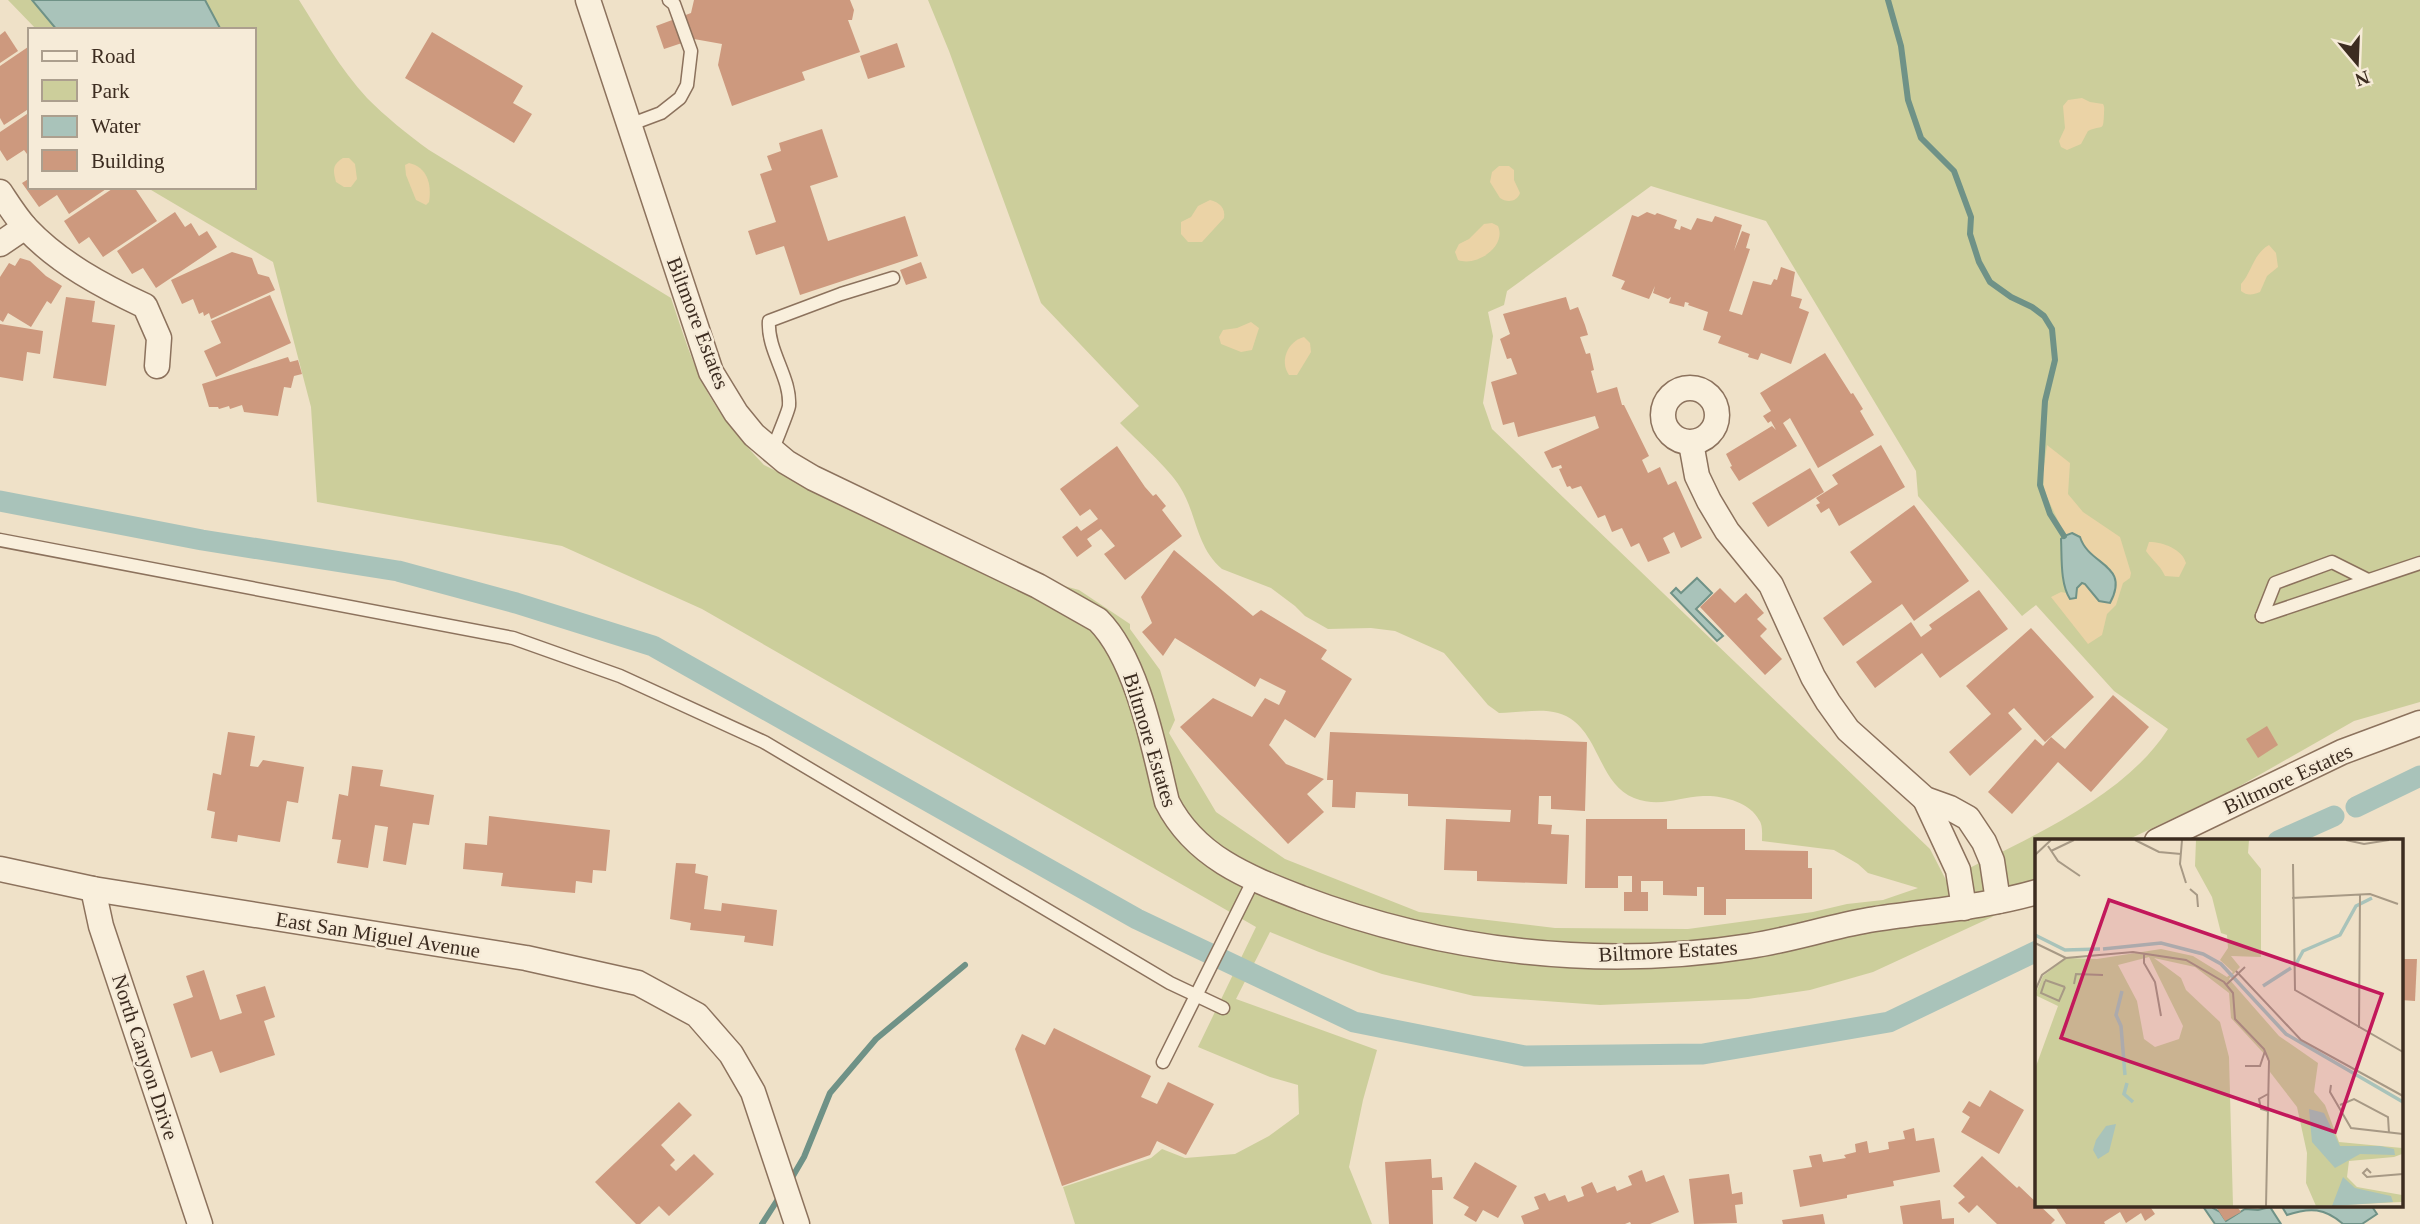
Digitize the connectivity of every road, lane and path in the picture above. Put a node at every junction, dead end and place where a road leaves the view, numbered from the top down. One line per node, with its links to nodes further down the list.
1 (588, 0): 3 (street, Biltmore Estates)
2 (669, 0): 3 (lane)
3 (629, 125): 10 (street, Biltmore Estates)
4 (0, 192): 5 (street)
5 (25, 227): 6 (street); 8 (street)
6 (0, 244)
7 (893, 278): 10 (lane)
8 (157, 366)
9 (1691, 443): 15 (street)
10 (772, 453): 18 (street, Biltmore Estates)
11 (0, 540): 23 (lane)
12 (2420, 563): 13 (lane)
13 (2368, 580): 13 (lane)
14 (2420, 723): 16 (street, Biltmore Estates)
15 (1925, 799): 21 (street); 22 (street)
16 (2161, 839)
17 (0, 869): 19 (street, East San Miguel Avenue)
18 (1255, 877): 22 (street, Biltmore Estates); 23 (lane)
19 (93, 889): 26 (street, North Canyon Drive); 27 (street, East San Miguel Avenue)
20 (2035, 892): 21 (street, Biltmore Estates)
21 (1998, 901): 22 (street, Biltmore Estates)
22 (1964, 908)
23 (1200, 990): 24 (lane); 25 (lane)
24 (1223, 1007)
25 (1163, 1062)
26 (200, 1224)
27 (797, 1224)

